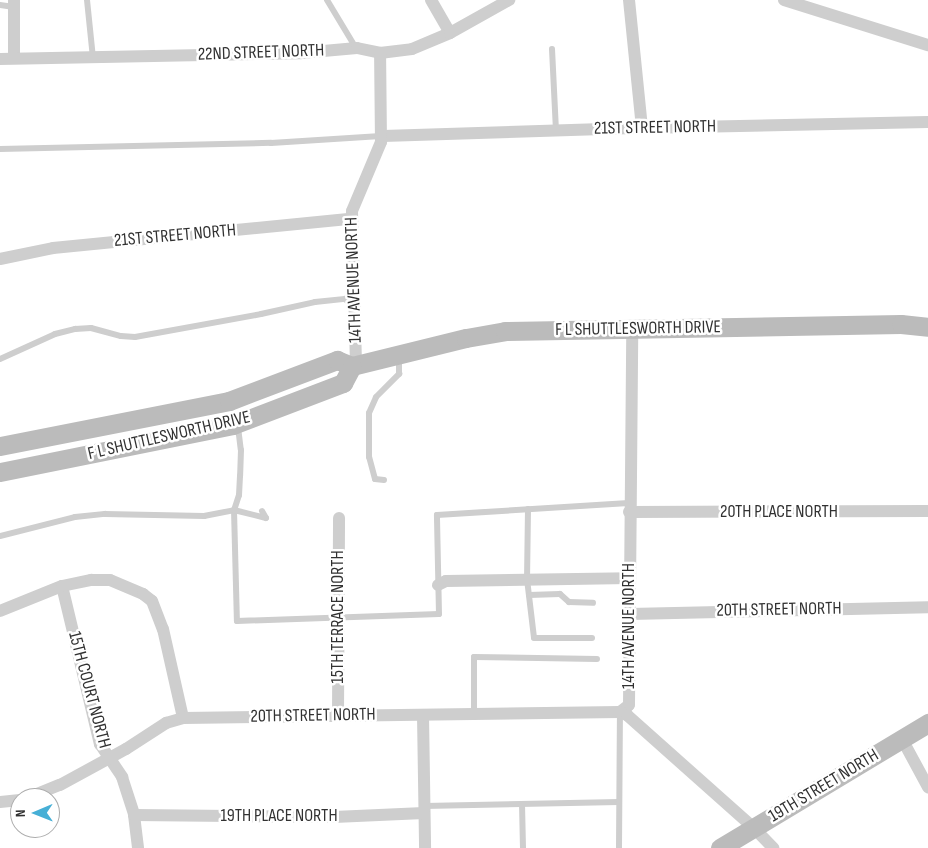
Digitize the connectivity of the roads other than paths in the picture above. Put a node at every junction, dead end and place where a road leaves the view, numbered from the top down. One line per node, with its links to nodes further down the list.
1 (87, 0): 15 (lane)
2 (327, 0): 11 (lane)
3 (431, 0): 9 (street)
4 (509, 0): 9 (street, 22ND STREET NORTH)
5 (629, 0): 18 (street)
6 (784, 0): 10 (street)
7 (14, 4): 8 (lane); 14 (street)
8 (0, 5)
9 (450, 33): 13 (street, 22ND STREET NORTH)
10 (928, 45)
11 (356, 48): 13 (street, 22ND STREET NORTH); 15 (street, 22ND STREET NORTH)
12 (552, 48): 19 (lane)
13 (380, 53): 20 (street, 14TH AVENUE NORTH)
14 (14, 58): 15 (street, 22ND STREET NORTH); 16 (street, 22ND STREET NORTH)
15 (93, 58)
16 (0, 59)
17 (928, 122): 18 (street, 21ST STREET NORTH)
18 (642, 128): 19 (street, 21ST STREET NORTH)
19 (556, 130): 20 (street, 21ST STREET NORTH)
20 (383, 136): 21 (lane); 22 (street, 14TH AVENUE NORTH)
21 (0, 149)
22 (351, 219): 23 (street, 21ST STREET NORTH); 24 (street, 14TH AVENUE NORTH)
23 (0, 259)
24 (354, 308): 28 (lane); 29 (street, 14TH AVENUE NORTH)
25 (928, 327): 26 (main road, F L SHUTTLESWORTH DRIVE)
26 (632, 328): 27 (main road, F L SHUTTLESWORTH DRIVE); 34 (street, 14TH AVENUE NORTH)
27 (399, 355): 29 (main road, F L SHUTTLESWORTH DRIVE); 33 (lane)
28 (0, 359)
29 (354, 365): 30 (main road, F L SHUTTLESWORTH DRIVE); 31 (main road, F L SHUTTLESWORTH DRIVE)
30 (238, 423): 32 (main road, F L SHUTTLESWORTH DRIVE); 36 (lane)
31 (0, 446)
32 (0, 472)
33 (384, 480)
34 (629, 508): 35 (lane); 38 (street, 20TH PLACE NORTH); 41 (street, 14TH AVENUE NORTH)
35 (528, 509): 42 (lane); 43 (lane)
36 (234, 510): 37 (lane); 40 (lane); 50 (lane)
37 (262, 511)
38 (928, 512)
39 (338, 518): 50 (street, 15TH TERRACE NORTH)
40 (0, 536)
41 (629, 578): 42 (street); 49 (street, 14TH AVENUE NORTH)
42 (527, 579): 43 (street); 45 (lane)
43 (438, 585): 50 (lane)
44 (62, 586): 48 (street); 57 (street); 60 (street, 15TH COURT NORTH)
45 (529, 594): 46 (lane); 51 (lane)
46 (593, 603)
47 (928, 607): 49 (street, 20TH STREET NORTH)
48 (0, 611)
49 (630, 614): 53 (street, 14TH AVENUE NORTH)
50 (338, 616): 56 (street, 15TH TERRACE NORTH)
51 (592, 638)
52 (597, 659): 54 (lane)
53 (620, 712): 54 (street, 20TH STREET NORTH); 63 (lane); 67 (street, 14TH AVENUE NORTH)
54 (474, 714): 55 (street, 20TH STREET NORTH)
55 (423, 715): 56 (street, 20TH STREET NORTH); 65 (street)
56 (338, 716): 57 (street, 20TH STREET NORTH)
57 (183, 718): 60 (street, 20TH STREET NORTH)
58 (928, 723): 59 (main road, 19TH STREET NORTH)
59 (902, 739): 61 (street); 67 (main road, 19TH STREET NORTH)
60 (108, 759): 62 (street, 20TH STREET NORTH); 66 (street, 15TH COURT NORTH)
61 (928, 787)
62 (52, 788)
63 (619, 802): 64 (lane); 71 (lane)
64 (522, 804): 65 (lane); 70 (lane)
65 (424, 810): 66 (street, 19TH PLACE NORTH); 69 (street)
66 (134, 815): 68 (street, 15TH COURT NORTH)
67 (754, 828): 72 (main road, 19TH STREET NORTH); 73 (street, 14TH AVENUE NORTH)
68 (138, 848)
69 (425, 848)
70 (523, 848)
71 (619, 848)
72 (720, 848)
73 (773, 848)

